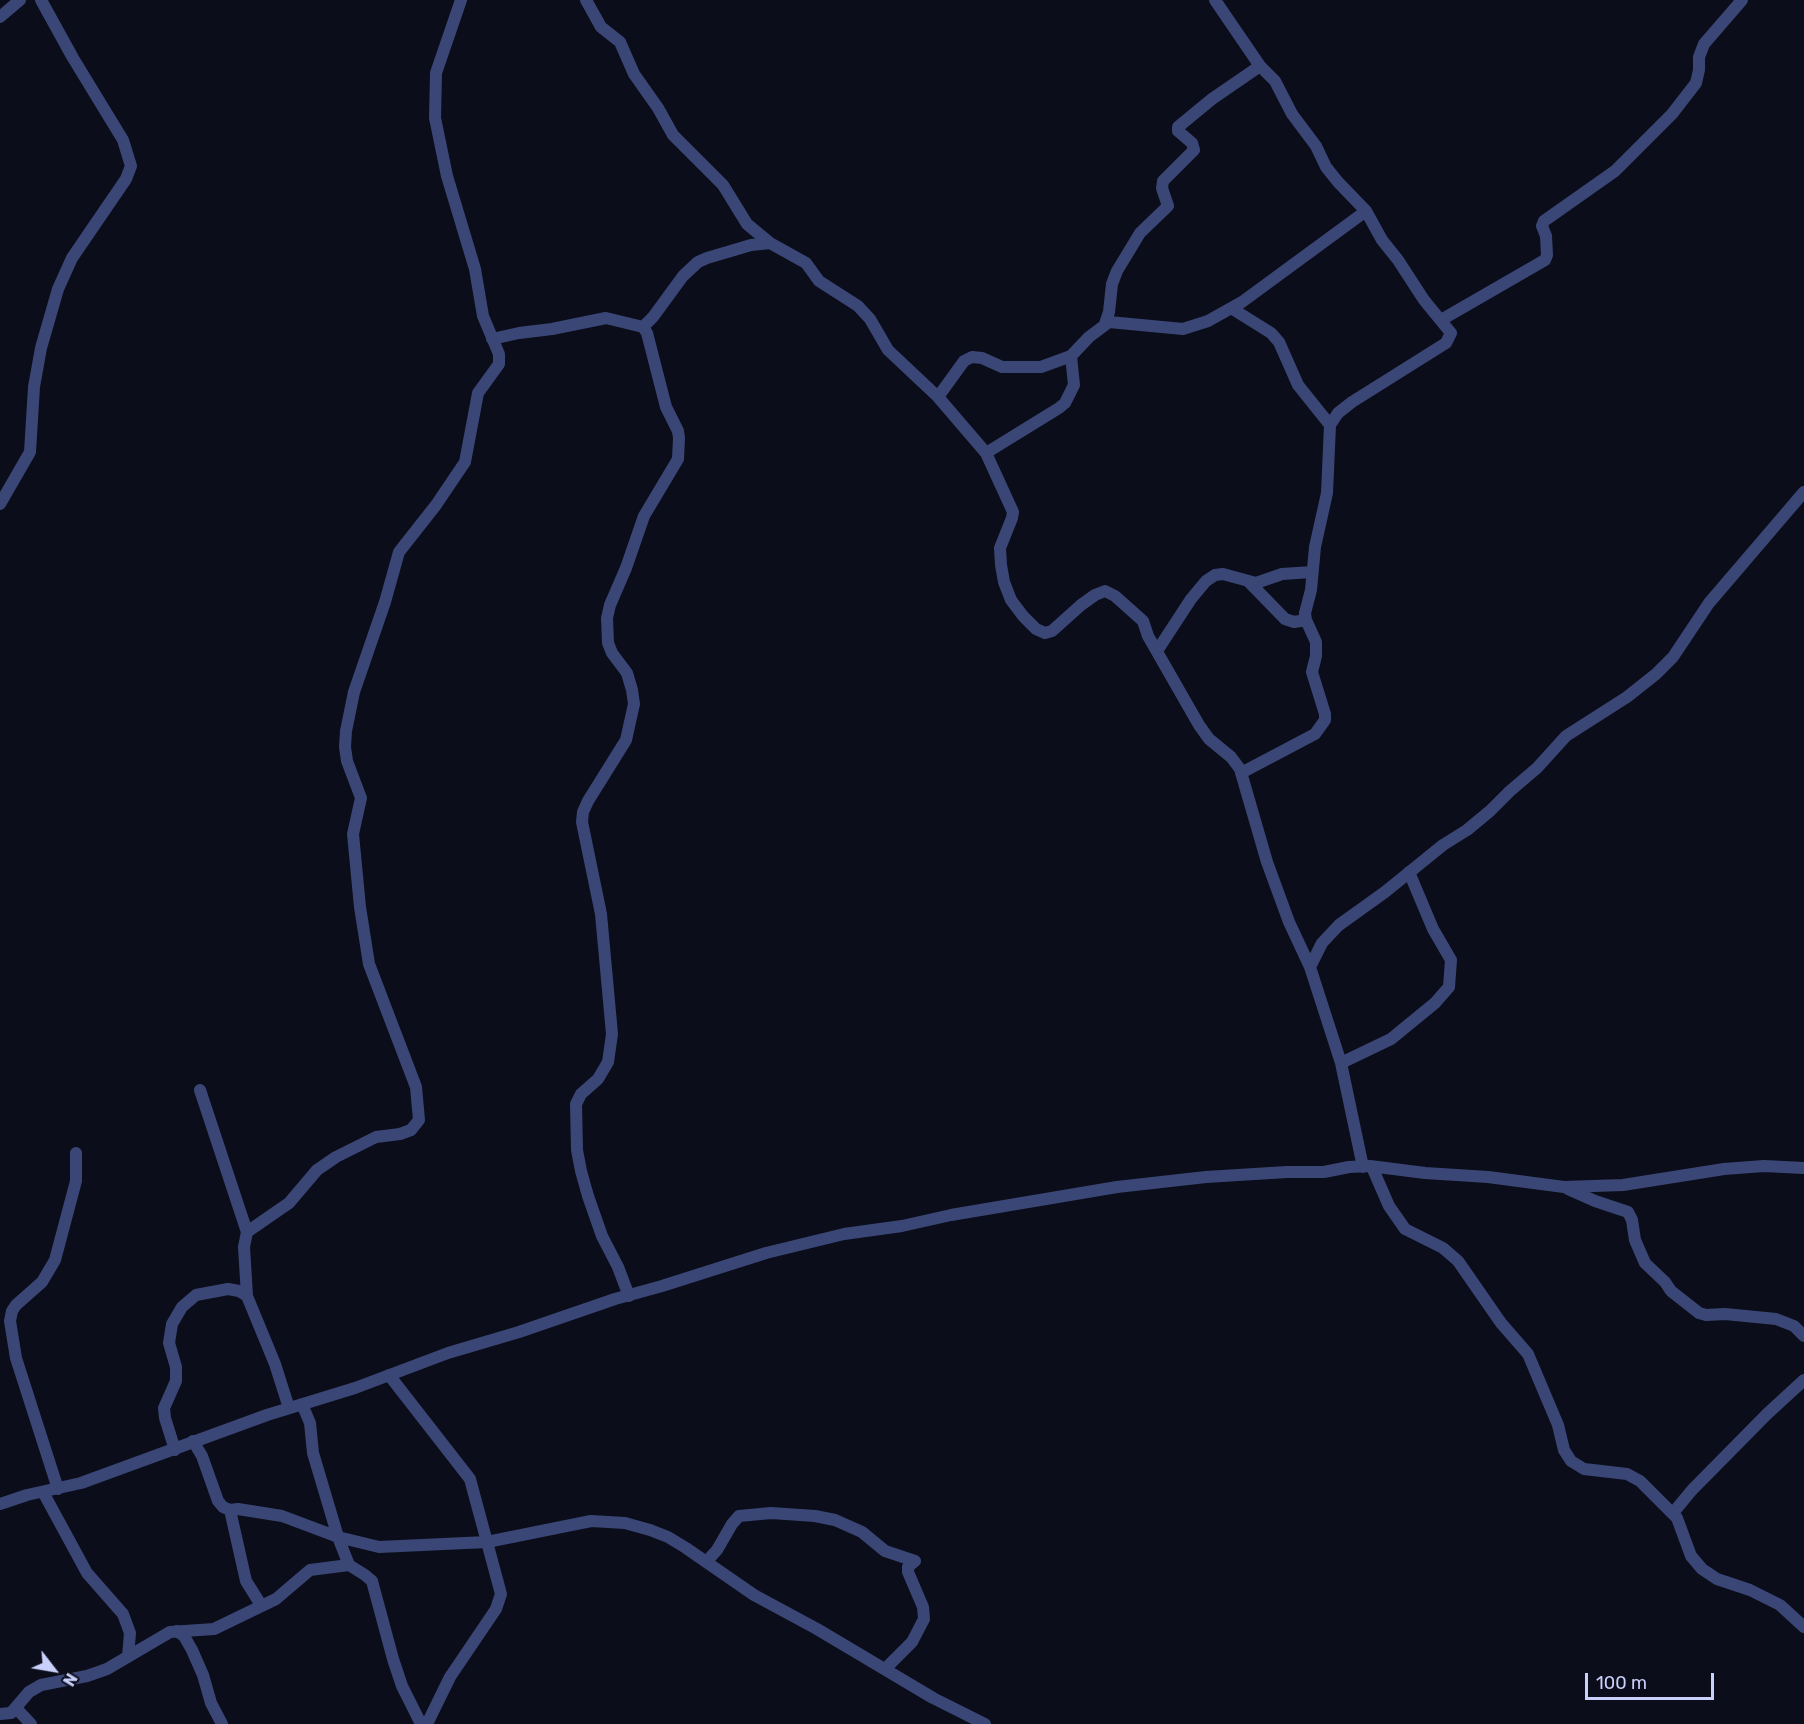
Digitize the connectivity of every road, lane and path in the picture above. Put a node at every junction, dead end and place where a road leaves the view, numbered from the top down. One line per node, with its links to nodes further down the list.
1 (20, 0): 7 (street)
2 (41, 0): 21 (street)
3 (460, 0): 15 (street)
4 (586, 0): 10 (street)
5 (1215, 0): 8 (street)
6 (1742, 0): 12 (street)
7 (0, 18)
8 (1260, 66): 9 (street); 13 (street)
9 (1366, 210): 11 (street); 12 (street)
10 (770, 243): 14 (street); 17 (street)
11 (1232, 309): 13 (street); 18 (street)
12 (1441, 320): 18 (street)
13 (1105, 324): 16 (street)
14 (643, 327): 15 (street); 37 (street)
15 (492, 339): 35 (street)
16 (1071, 356): 17 (street); 19 (street)
17 (938, 397): 19 (street)
18 (1330, 425): 22 (street)
19 (986, 453): 25 (street)
20 (1804, 492): 27 (street)
21 (0, 504)
22 (1312, 572): 23 (street); 24 (street)
23 (1249, 582): 24 (street); 25 (street)
24 (1306, 620): 26 (street)
25 (1157, 651): 26 (street)
26 (1241, 773): 28 (street)
27 (1409, 872): 28 (street); 29 (street)
28 (1310, 967): 29 (street)
29 (1341, 1063): 32 (street)
30 (200, 1090): 35 (street)
31 (76, 1153): 45 (street)
32 (1367, 1167): 34 (street); 37 (street); 49 (street)
33 (1804, 1168): 34 (street)
34 (1564, 1188): 38 (street)
35 (247, 1232): 36 (street)
36 (247, 1296): 42 (street); 44 (street)
37 (629, 1296): 39 (street)
38 (1804, 1336)
39 (389, 1376): 41 (street); 50 (street)
40 (1804, 1380): 49 (street)
41 (302, 1404): 42 (street); 51 (street)
42 (289, 1408): 43 (street)
43 (193, 1441): 44 (street); 48 (street)
44 (175, 1450): 45 (street)
45 (58, 1489): 46 (street)
46 (43, 1492): 47 (street); 59 (street)
47 (0, 1504)
48 (230, 1510): 51 (street); 56 (street)
49 (1673, 1513): 57 (street)
50 (484, 1529): 52 (street); 53 (street)
51 (338, 1537): 53 (street); 55 (street)
52 (502, 1538): 53 (street); 54 (street)
53 (487, 1542): 66 (street)
54 (706, 1562): 60 (street); 60 (street)
55 (349, 1565): 56 (street); 65 (street)
56 (261, 1605): 58 (street)
57 (1804, 1626)
58 (177, 1630): 59 (street); 64 (street)
59 (128, 1656): 61 (street)
60 (885, 1669): 67 (street)
61 (16, 1708): 62 (street); 63 (street)
62 (0, 1714)
63 (31, 1724)
64 (222, 1724)
65 (421, 1724)
66 (427, 1724)
67 (985, 1724)

